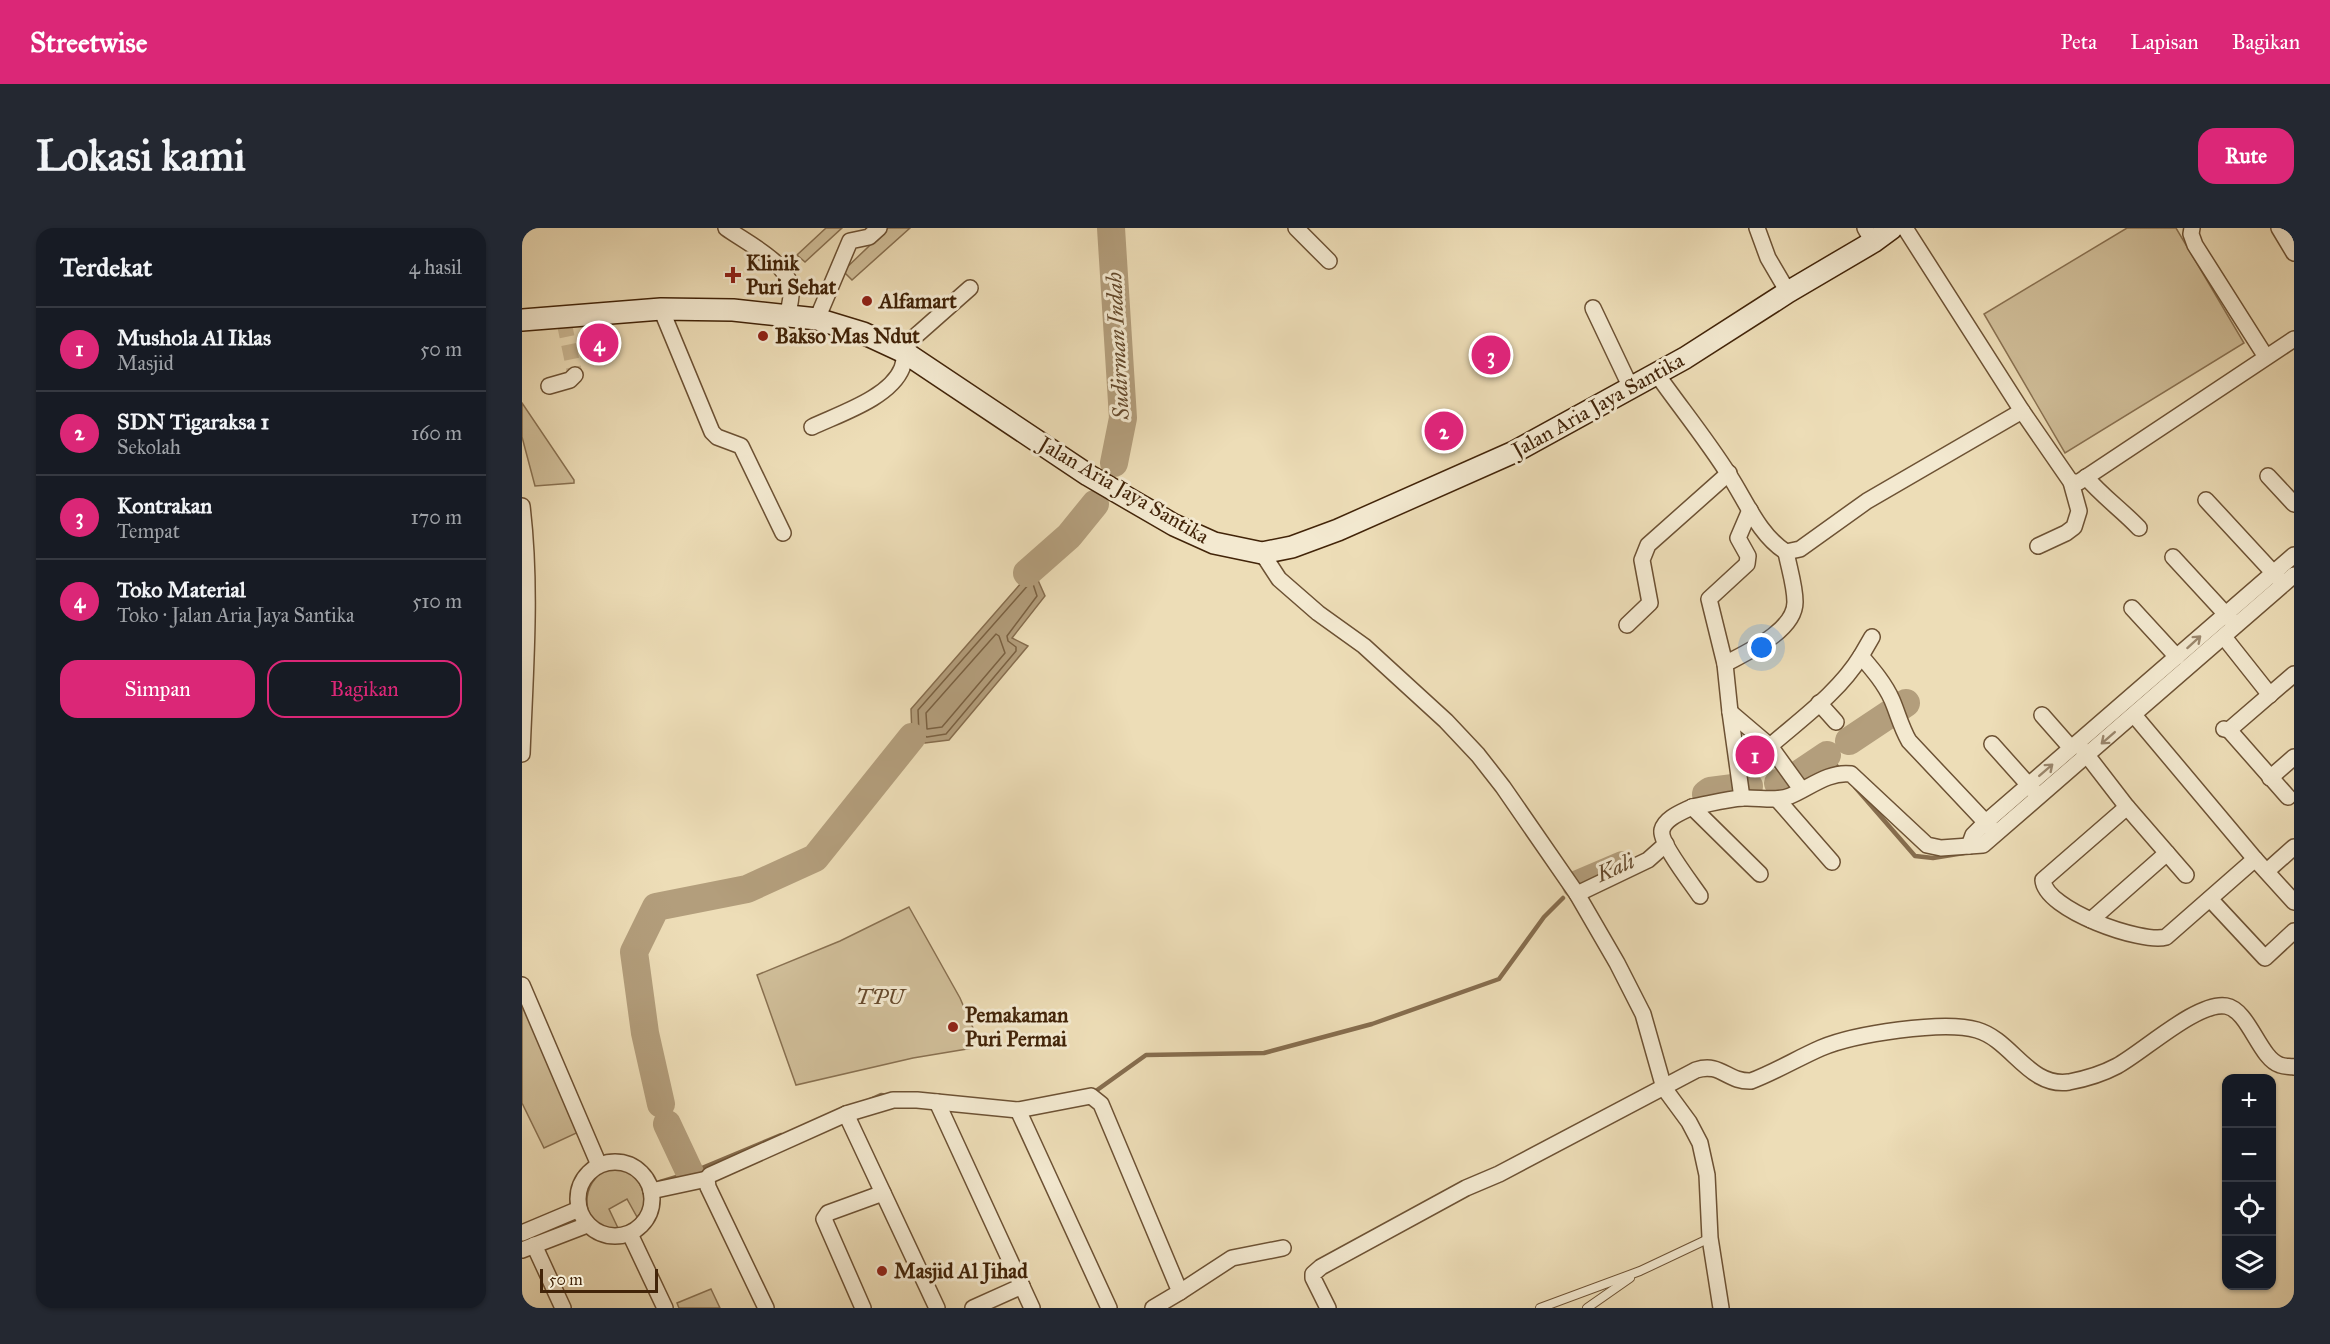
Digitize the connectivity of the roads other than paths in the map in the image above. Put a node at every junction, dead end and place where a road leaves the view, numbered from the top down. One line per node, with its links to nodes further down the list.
1 (879, 228): 9 (street)
2 (1296, 228): 12 (street)
3 (1757, 228): 14 (street)
4 (1892, 228): 10 (street, Jalan Aria Jaya Santika)
5 (1905, 228): 27 (street)
6 (2192, 228): 22 (street)
7 (2279, 228): 11 (street)
8 (735, 230): 17 (street)
9 (851, 234): 18 (street)
10 (1869, 235): 14 (street, Jalan Aria Jaya Santika)
11 (2294, 253)
12 (1329, 261)
13 (970, 288): 21 (street)
14 (1788, 292): 23 (street, Jalan Aria Jaya Santika)
15 (1593, 308): 26 (street)
16 (661, 309): 17 (street, Jalan Aria Jaya Santika); 19 (street, Jalan Aria Jaya Santika); 38 (street)
17 (787, 317): 18 (street, Jalan Aria Jaya Santika)
18 (817, 319): 21 (street, Jalan Aria Jaya Santika)
19 (522, 320)
20 (2294, 339): 22 (street)
21 (904, 352): 28 (street); 41 (street, Jalan Aria Jaya Santika)
22 (2266, 357): 31 (street)
23 (1656, 373): 26 (street, Jalan Aria Jaya Santika); 29 (street)
24 (575, 375): 25 (street)
25 (549, 386)
26 (1631, 388): 41 (street, Jalan Aria Jaya Santika)
27 (2022, 411): 32 (street); 40 (street)
28 (812, 427)
29 (1729, 473): 36 (street); 47 (street)
30 (2268, 476): 34 (street)
31 (2086, 477): 32 (street); 37 (street)
32 (2071, 482): 39 (street)
33 (2205, 500): 44 (street)
34 (2294, 504)
35 (522, 506): 48 (street)
36 (1750, 510): 40 (street); 53 (street)
37 (2139, 528)
38 (783, 533)
39 (2038, 546)
40 (1786, 552): 53 (street)
41 (1262, 553): 87 (street)
42 (2294, 555): 44 (street)
43 (2173, 557): 46 (street)
44 (2284, 577): 46 (street)
45 (2132, 608): 52 (street)
46 (2231, 620): 50 (street); 52 (street, one-way to 46)
47 (1627, 625)
48 (524, 633): 64 (street)
49 (1872, 637): 51 (street)
50 (2223, 637): 55 (street); 59 (street)
51 (1861, 656): 56 (street); 76 (street)
52 (2177, 657): 63 (street)
53 (1725, 664): 57 (street)
54 (2294, 674): 55 (street)
55 (2270, 695): 67 (street)
56 (1820, 703): 60 (street); 62 (street)
57 (1730, 712): 62 (street); 71 (street)
58 (2042, 715): 63 (street)
59 (2134, 715): 65 (street, one-way to 65); 82 (street)
60 (1836, 722)
61 (1992, 744): 68 (street)
62 (1770, 746): 69 (street)
63 (2074, 746): 65 (street); 68 (street, one-way to 63)
64 (522, 754)
65 (2088, 756): 72 (street); 75 (street)
66 (2294, 757): 67 (street)
67 (2270, 778): 70 (street)
68 (2028, 785): 72 (street); 76 (street)
69 (1802, 789): 73 (street); 79 (street)
70 (2288, 797)
71 (1743, 798): 73 (street); 74 (street)
72 (2040, 798): 77 (street)
73 (1777, 799): 83 (street)
74 (1692, 807): 78 (street); 85 (street)
75 (2127, 807): 81 (street); 91 (street)
76 (1986, 822): 77 (street); 79 (street)
77 (1997, 835): 79 (street)
78 (1666, 844): 87 (street); 88 (street)
79 (1969, 846)
80 (2294, 847): 84 (street)
81 (2167, 853): 86 (street); 91 (street)
82 (2255, 859): 84 (street); 89 (street)
83 (1832, 862)
84 (2267, 871): 90 (street)
85 (1760, 874)
86 (2186, 875)
87 (1577, 894): 95 (street)
88 (1700, 896)
89 (2210, 899): 91 (street); 92 (street)
90 (2294, 902)
91 (2091, 920)
92 (2294, 931)
93 (522, 985): 99 (street)
94 (2294, 1066): 95 (street)
95 (1664, 1088): 107 (street); 122 (street)
96 (937, 1102): 97 (street); 98 (street); 111 (street)
97 (1018, 1110): 112 (street); 120 (street)
98 (846, 1114): 100 (street); 102 (street)
99 (599, 1164): 101 (street); 103 (street)
100 (707, 1179): 101 (street); 115 (street)
101 (651, 1191): 106 (street)
102 (883, 1193): 116 (street); 117 (street)
103 (579, 1209): 104 (street); 105 (street)
104 (587, 1225): 106 (street); 108 (street)
105 (524, 1228)
106 (630, 1234): 114 (street)
107 (1710, 1238): 110 (lane); 125 (street)
108 (528, 1248): 113 (street)
109 (1283, 1248): 112 (street)
110 (1640, 1270): 123 (lane); 124 (lane)
111 (1022, 1286): 118 (street); 119 (street)
112 (1180, 1292): 121 (street)
113 (563, 1308)
114 (665, 1308)
115 (765, 1308)
116 (863, 1308)
117 (937, 1308)
118 (973, 1308)
119 (1032, 1308)
120 (1109, 1308)
121 (1153, 1308)
122 (1328, 1308)
123 (1540, 1308)
124 (1587, 1308)
125 (1721, 1308)

